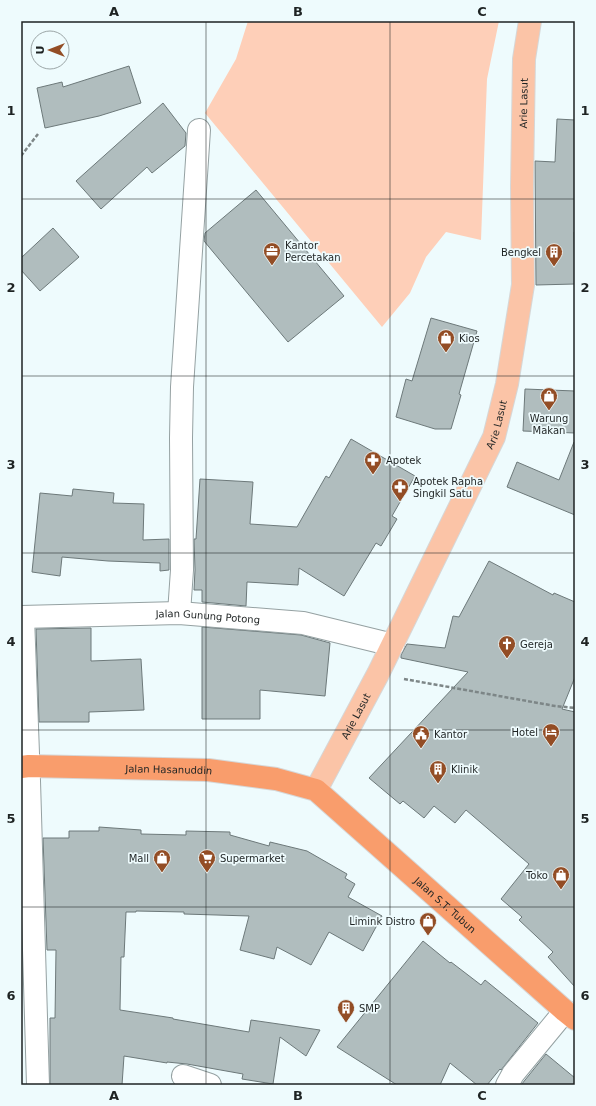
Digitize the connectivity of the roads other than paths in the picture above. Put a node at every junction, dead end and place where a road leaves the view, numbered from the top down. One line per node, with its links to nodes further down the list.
1 (529, 21): 5 (main road, Arie Lasut)
2 (199, 130): 3 (street)
3 (179, 613): 4 (street, Jalan Gunung Potong); 5 (street, Jalan Gunung Potong)
4 (22, 617): 6 (street)
5 (393, 645): 7 (main road, Arie Lasut)
6 (25, 766): 7 (highway, Jalan Hasanuddin); 10 (street)
7 (316, 790): 8 (highway, Jalan S.T. Tubun)
8 (570, 1015): 12 (street)
9 (183, 1076): 11 (street)
10 (38, 1085)
11 (210, 1085)
12 (507, 1085)

